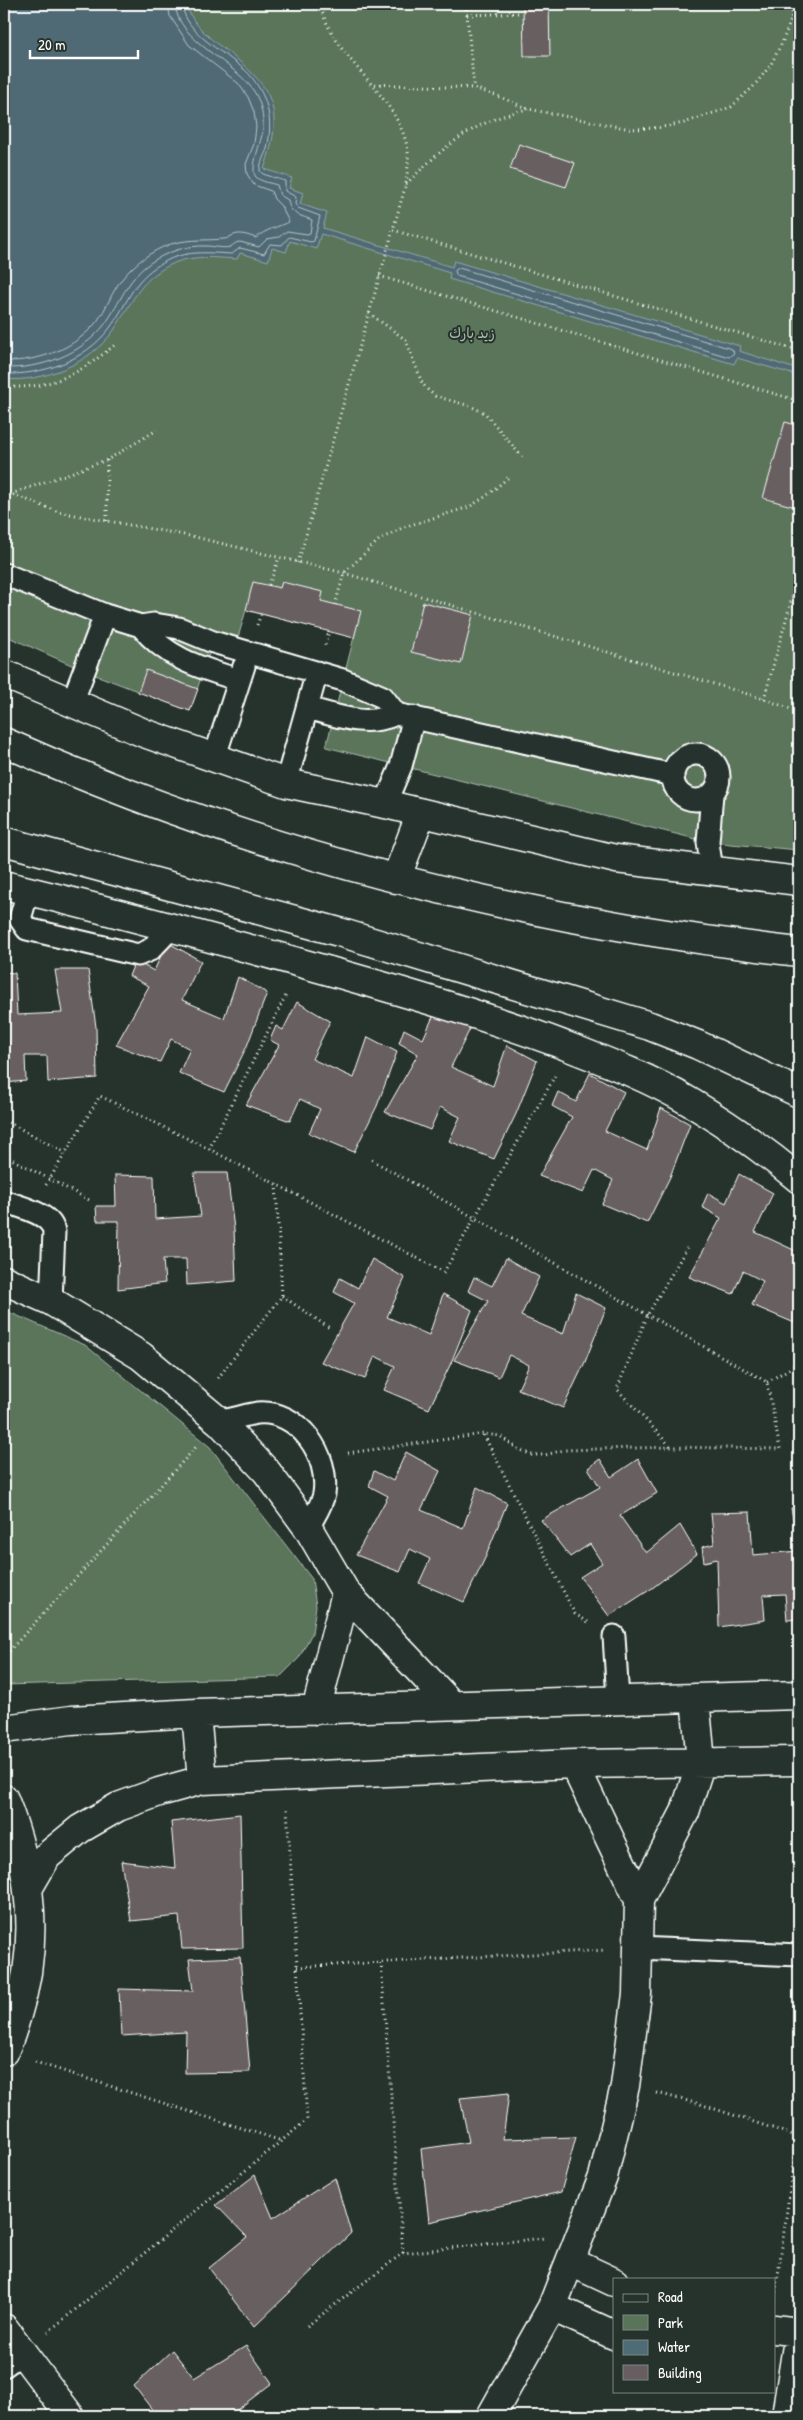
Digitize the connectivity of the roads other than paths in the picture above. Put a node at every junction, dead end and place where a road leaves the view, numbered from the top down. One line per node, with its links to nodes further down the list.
1 (4, 574): 2 (lane)
2 (106, 615): 3 (lane); 8 (lane)
3 (141, 626): 4 (lane); 7 (lane)
4 (248, 652): 5 (lane); 7 (lane)
5 (317, 672): 9 (lane); 10 (lane)
6 (4, 674): 8 (street)
7 (239, 680): 12 (lane)
8 (72, 704): 12 (street)
9 (307, 708): 10 (lane); 14 (lane)
10 (405, 715): 13 (lane); 16 (lane)
11 (4, 742): 20 (street)
12 (214, 759): 14 (street)
13 (673, 775): 15 (lane); 15 (lane)
14 (286, 783): 16 (street)
15 (712, 794): 19 (lane)
16 (385, 804): 17 (street)
17 (421, 813): 19 (street); 20 (street)
18 (4, 841): 25 (street)
19 (712, 871): 21 (street)
20 (396, 879): 24 (street)
21 (799, 880)
22 (16, 888): 23 (street); 23 (lane)
23 (171, 928): 26 (street)
24 (799, 952)
25 (799, 1093)
26 (799, 1179)
27 (4, 1201): 29 (lane)
28 (4, 1280): 29 (street)
29 (51, 1301): 30 (street)
30 (220, 1422): 31 (street); 31 (lane)
31 (308, 1528): 32 (street)
32 (346, 1592): 37 (street); 38 (street)
33 (614, 1636): 36 (lane)
34 (799, 1695): 35 (street)
35 (695, 1698): 36 (street); 42 (street)
36 (618, 1700): 37 (street)
37 (451, 1704): 38 (street)
38 (316, 1710): 39 (street)
39 (196, 1713): 40 (street); 44 (street)
40 (4, 1729)
41 (799, 1760): 42 (street)
42 (700, 1762): 43 (street); 47 (street)
43 (574, 1764): 44 (street); 47 (street)
44 (202, 1780): 46 (street)
45 (4, 1799): 46 (street)
46 (30, 1887): 50 (street)
47 (639, 1900): 48 (street)
48 (638, 1948): 49 (lane); 51 (street)
49 (799, 1955)
50 (5, 2048)
51 (571, 2262): 52 (street); 53 (street)
52 (613, 2282)
53 (552, 2307): 57 (street); 61 (street)
54 (4, 2328): 58 (street)
55 (776, 2329): 56 (street)
56 (799, 2332): 59 (street)
57 (613, 2335)
58 (13, 2359): 60 (street)
59 (788, 2382): 62 (street)
60 (70, 2416)
61 (491, 2416)
62 (786, 2416)

